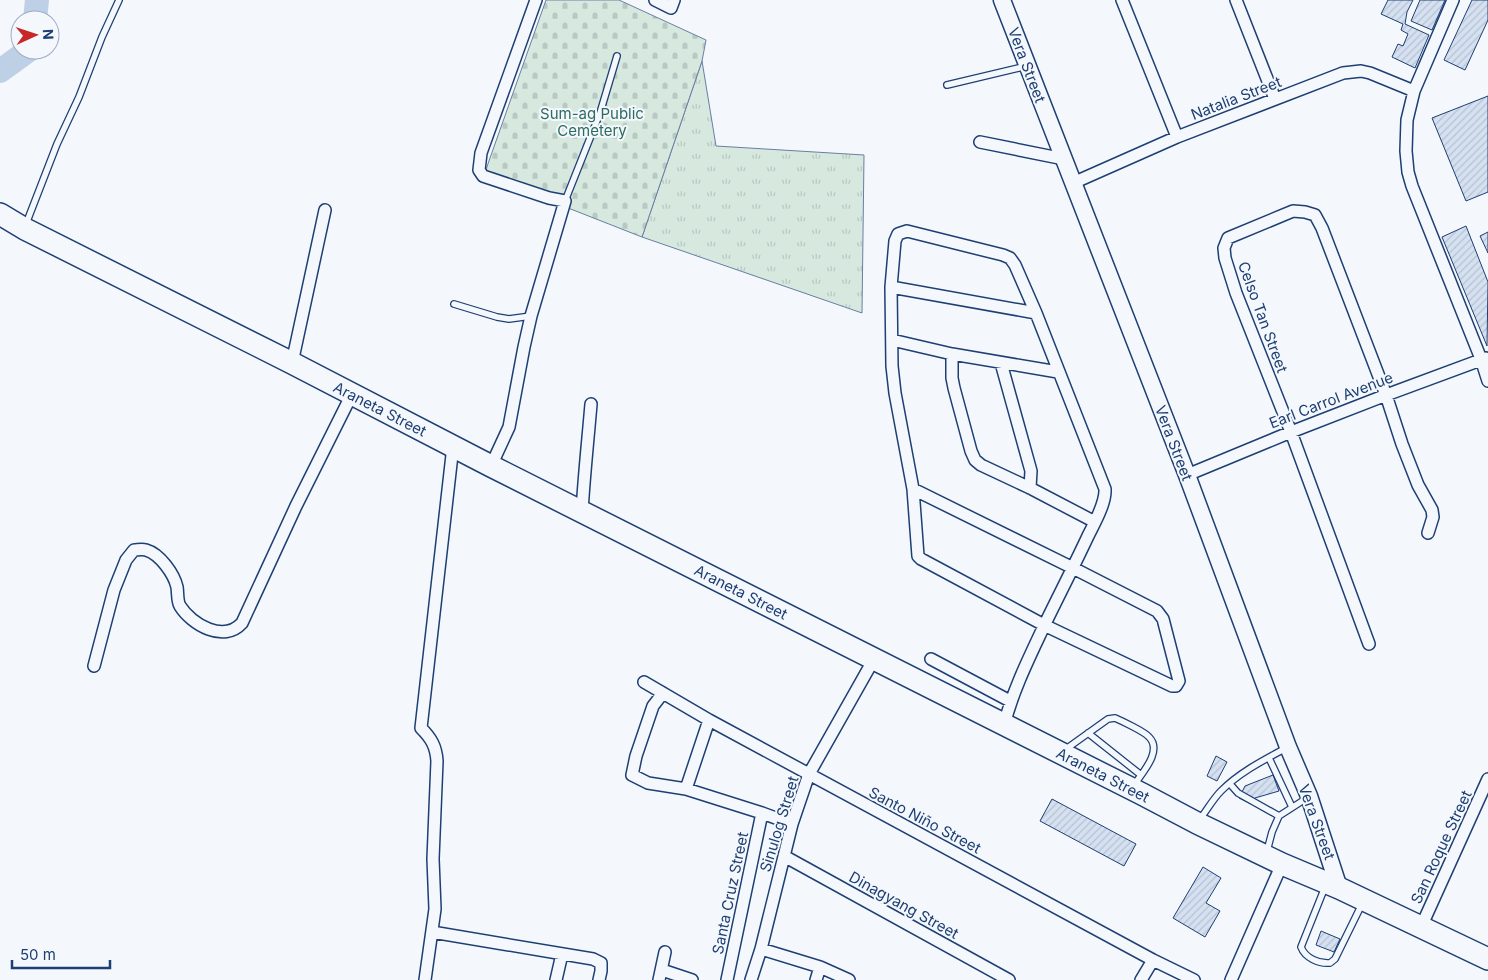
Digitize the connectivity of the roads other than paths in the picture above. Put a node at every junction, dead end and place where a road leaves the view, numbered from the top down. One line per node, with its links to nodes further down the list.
1 (118, 0): 21 (lane)
2 (536, 0): 18 (street)
3 (655, 0): 4 (street)
4 (674, 0)
5 (1002, 0): 10 (street, Vera Street)
6 (1122, 0): 14 (street)
7 (1236, 0): 13 (street)
8 (1453, 0): 12 (street)
9 (617, 56): 18 (lane)
10 (1026, 66): 11 (lane); 16 (street, Vera Street)
11 (947, 85)
12 (1414, 91): 13 (street, Natalia Street); 28 (street)
13 (1275, 98): 14 (street, Natalia Street)
14 (1177, 137): 17 (street, Natalia Street)
15 (980, 142): 16 (street)
16 (1064, 159): 17 (street, Vera Street)
17 (1073, 183): 39 (street, Vera Street)
18 (565, 201): 25 (street)
19 (325, 210): 29 (street)
20 (0, 214): 21 (highway, Araneta Street)
21 (25, 229): 29 (highway, Araneta Street)
22 (890, 287): 24 (street); 24 (street); 26 (street)
23 (454, 304): 25 (lane)
24 (1036, 313): 31 (street)
25 (531, 316): 38 (street)
26 (892, 340): 27 (street); 41 (street)
27 (952, 354): 30 (street); 40 (street)
28 (1484, 359): 32 (street); 34 (street, Earl Carrol Avenue)
29 (292, 363): 33 (highway, Araneta Street)
30 (1001, 363): 31 (street); 40 (street)
31 (1058, 372): 43 (street)
32 (1488, 381)
33 (352, 394): 37 (highway, Araneta Street); 50 (street)
34 (1386, 395): 36 (street, Earl Carrol Avenue); 36 (street, Celso Tan Street); 44 (street, Celso Tan Street)
35 (591, 404): 42 (street)
36 (1290, 432): 39 (street, Earl Carrol Avenue); 47 (street, Celso Tan Street)
37 (453, 446): 38 (highway, Araneta Street); 76 (street)
38 (491, 466): 42 (highway, Araneta Street)
39 (1187, 475): 57 (street, Vera Street)
40 (1030, 488): 43 (street)
41 (913, 489): 45 (street); 46 (street)
42 (582, 512): 49 (highway, Araneta Street)
43 (1095, 522): 45 (street)
44 (1428, 533)
45 (1073, 568): 46 (street); 46 (street)
46 (1044, 626): 53 (street)
47 (1369, 644)
48 (931, 658): 53 (street)
49 (874, 659): 55 (highway, Araneta Street); 60 (street, Sinulog Street)
50 (94, 666)
51 (644, 682): 52 (street, Santo Niño Street)
52 (663, 693): 54 (street, Santo Niño Street); 64 (street)
53 (1010, 701): 55 (street)
54 (709, 720): 60 (street, Santo Niño Street); 64 (street)
55 (1004, 725): 58 (highway, Araneta Street)
56 (1088, 733): 58 (lane); 62 (lane); 62 (lane)
57 (1288, 747): 59 (lane); 65 (street, Vera Street)
58 (1060, 753): 62 (highway, Araneta Street)
59 (1269, 758): 63 (lane); 66 (lane)
60 (809, 774): 70 (street, Sinulog Street); 80 (street, Santo Niño Street)
61 (1488, 779): 75 (street, San Roque Street)
62 (1136, 782): 69 (highway, Araneta Street)
63 (1230, 784): 68 (lane); 69 (lane)
64 (686, 789): 67 (street)
65 (1309, 796): 66 (lane); 73 (street, Vera Street)
66 (1292, 807): 68 (lane)
67 (762, 813): 70 (street); 88 (street, Santa Cruz Street)
68 (1279, 816): 72 (lane)
69 (1197, 823): 72 (highway, Araneta Street)
70 (792, 824): 71 (street, Sinulog Street)
71 (784, 856): 77 (street, Sinulog Street); 92 (street, Dinagyang Street)
72 (1274, 860): 73 (highway, Araneta Street); 95 (street)
73 (1333, 885): 74 (highway, Araneta Street); 74 (lane)
74 (1364, 900): 75 (highway, Araneta Street)
75 (1421, 927): 81 (highway, Araneta Street)
76 (432, 932): 79 (street); 84 (street)
77 (761, 949): 82 (street); 89 (street, Sinulog Street)
78 (666, 952): 83 (street)
79 (562, 954): 85 (street); 86 (street)
80 (1153, 960): 93 (street); 94 (street, Santo Niño Street)
81 (1488, 960)
82 (820, 967): 90 (street); 91 (street)
83 (661, 975): 87 (street)
84 (425, 980)
85 (556, 980)
86 (599, 980)
87 (692, 980)
88 (727, 980)
89 (751, 980)
90 (816, 980)
91 (849, 980)
92 (1009, 980)
93 (1141, 980)
94 (1194, 980)
95 (1231, 980)

